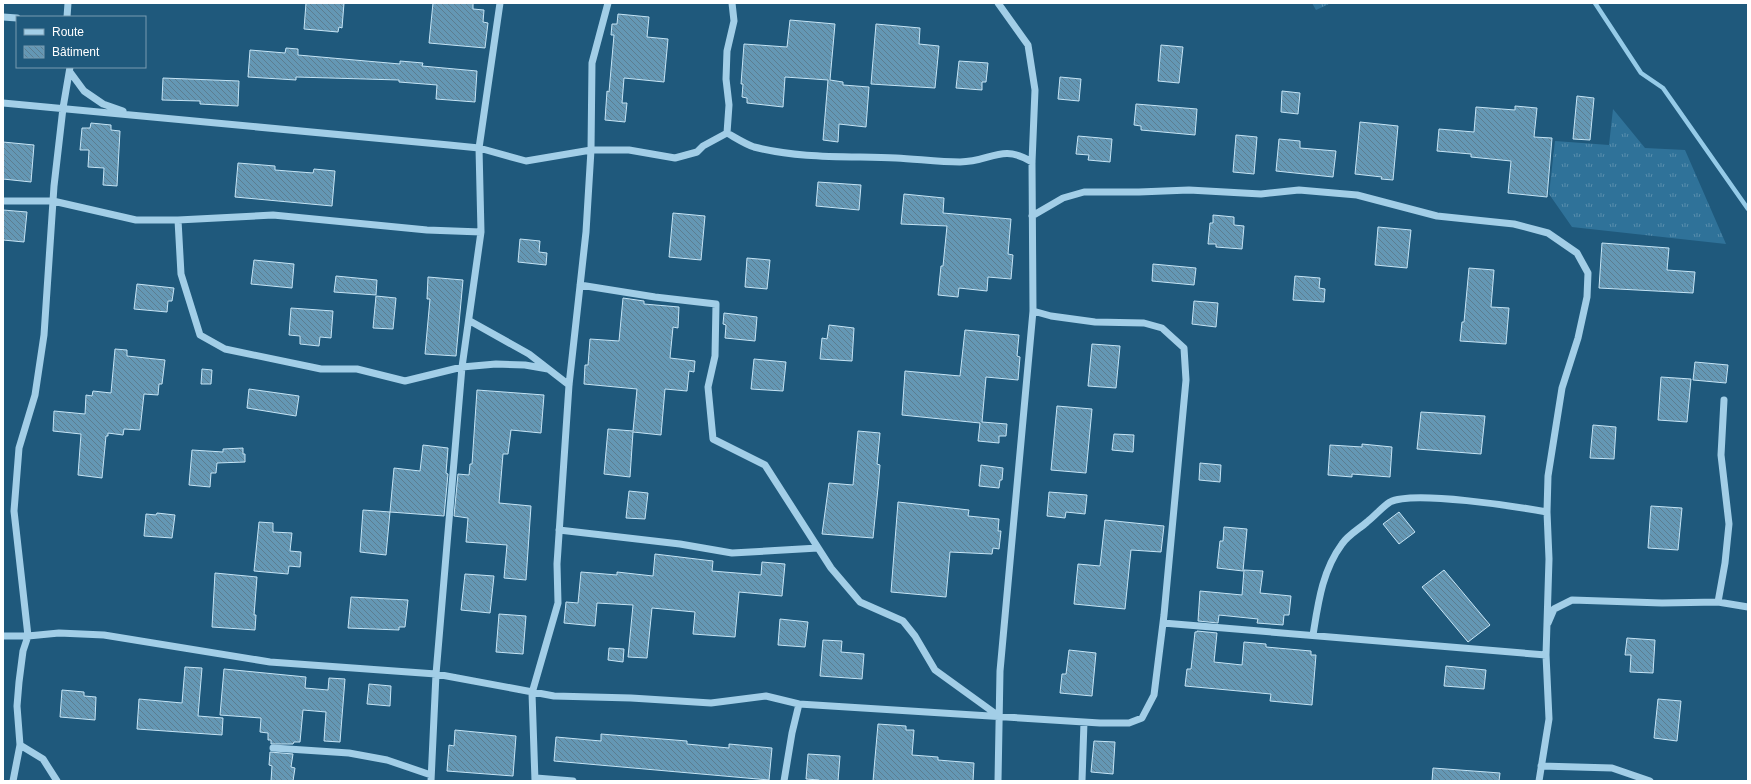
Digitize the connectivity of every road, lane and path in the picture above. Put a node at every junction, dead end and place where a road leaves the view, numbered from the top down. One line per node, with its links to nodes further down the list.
1 (68, 3): 6 (street)
2 (500, 3): 14 (street)
3 (608, 3): 15 (street)
4 (732, 3): 13 (street)
5 (998, 3): 16 (street)
6 (67, 16)
7 (3, 17): 8 (street)
8 (16, 18)
9 (70, 69): 11 (street); 12 (street)
10 (3, 103): 11 (street)
11 (63, 108): 12 (street); 18 (street)
12 (134, 114): 14 (street)
13 (727, 133): 15 (street); 16 (street)
14 (478, 148): 15 (street); 21 (street)
15 (591, 150): 22 (street)
16 (1032, 162): 19 (street)
17 (3, 201): 18 (street)
18 (53, 201): 20 (street); 38 (street)
19 (1032, 216): 23 (street); 29 (street)
20 (178, 220): 21 (street); 25 (street)
21 (481, 232): 24 (street)
22 (580, 285): 27 (street); 31 (street)
23 (1033, 310): 34 (street); 43 (street)
24 (470, 321): 25 (street); 26 (street)
25 (462, 367): 26 (street); 40 (street)
26 (548, 369): 27 (street)
27 (569, 385): 30 (street)
28 (1724, 400): 32 (street)
29 (1547, 512): 35 (street); 36 (street)
30 (559, 530): 31 (street); 41 (street)
31 (818, 548): 43 (street)
32 (1718, 602): 33 (street); 35 (street)
33 (1748, 607)
34 (1163, 623): 36 (street); 44 (street)
35 (1546, 627): 39 (street)
36 (1313, 635): 39 (street)
37 (3, 636): 38 (street)
38 (28, 636): 40 (street); 45 (street)
39 (1546, 655): 47 (street)
40 (436, 674): 41 (street); 48 (street)
41 (532, 693): 42 (street); 49 (street)
42 (799, 704): 43 (street); 53 (street)
43 (1000, 717): 44 (street); 54 (street)
44 (1084, 722): 55 (street)
45 (20, 745): 50 (street); 51 (street)
46 (273, 748): 48 (street)
47 (1541, 766): 56 (street); 57 (street)
48 (431, 778)
49 (536, 780): 52 (street)
50 (13, 781)
51 (57, 781)
52 (573, 781)
53 (784, 781)
54 (998, 781)
55 (1082, 781)
56 (1539, 781)
57 (1650, 781)

